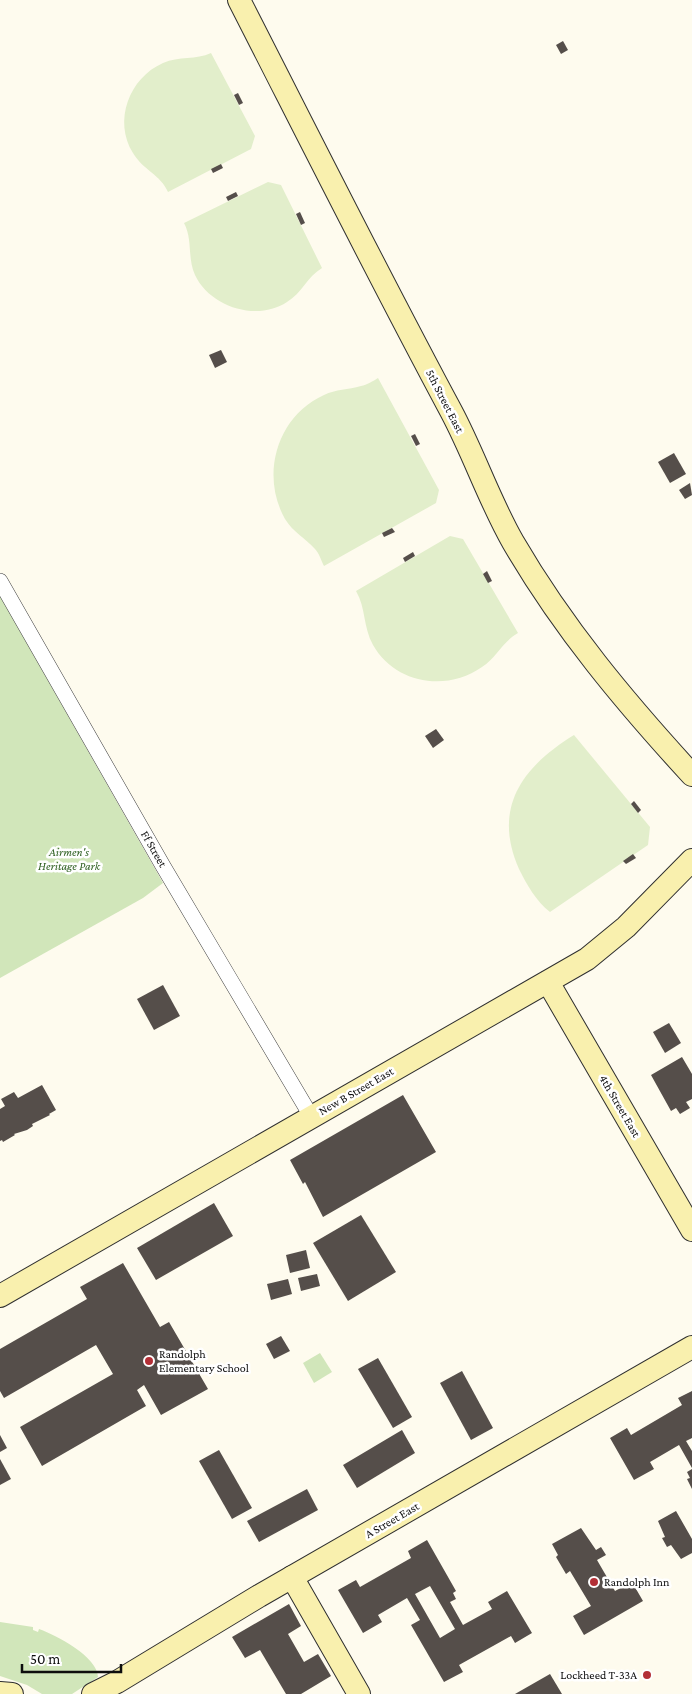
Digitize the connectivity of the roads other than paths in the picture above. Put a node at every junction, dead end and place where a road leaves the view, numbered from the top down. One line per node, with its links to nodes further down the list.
1 (239, 0): 3 (street, 5th Street East)
2 (0, 581): 6 (street, Ff Street)
3 (692, 775)
4 (692, 860): 5 (street, New B Street East)
5 (548, 982): 6 (street, New B Street East); 7 (street, 4th Street East)
6 (311, 1116): 8 (street, New B Street East)
7 (692, 1230)
8 (0, 1296)
9 (692, 1347): 10 (street, A Street East)
10 (292, 1577): 13 (street, A Street East); 14 (street)
11 (0, 1693): 12 (street)
12 (12, 1694)
13 (92, 1694)
14 (359, 1694)

